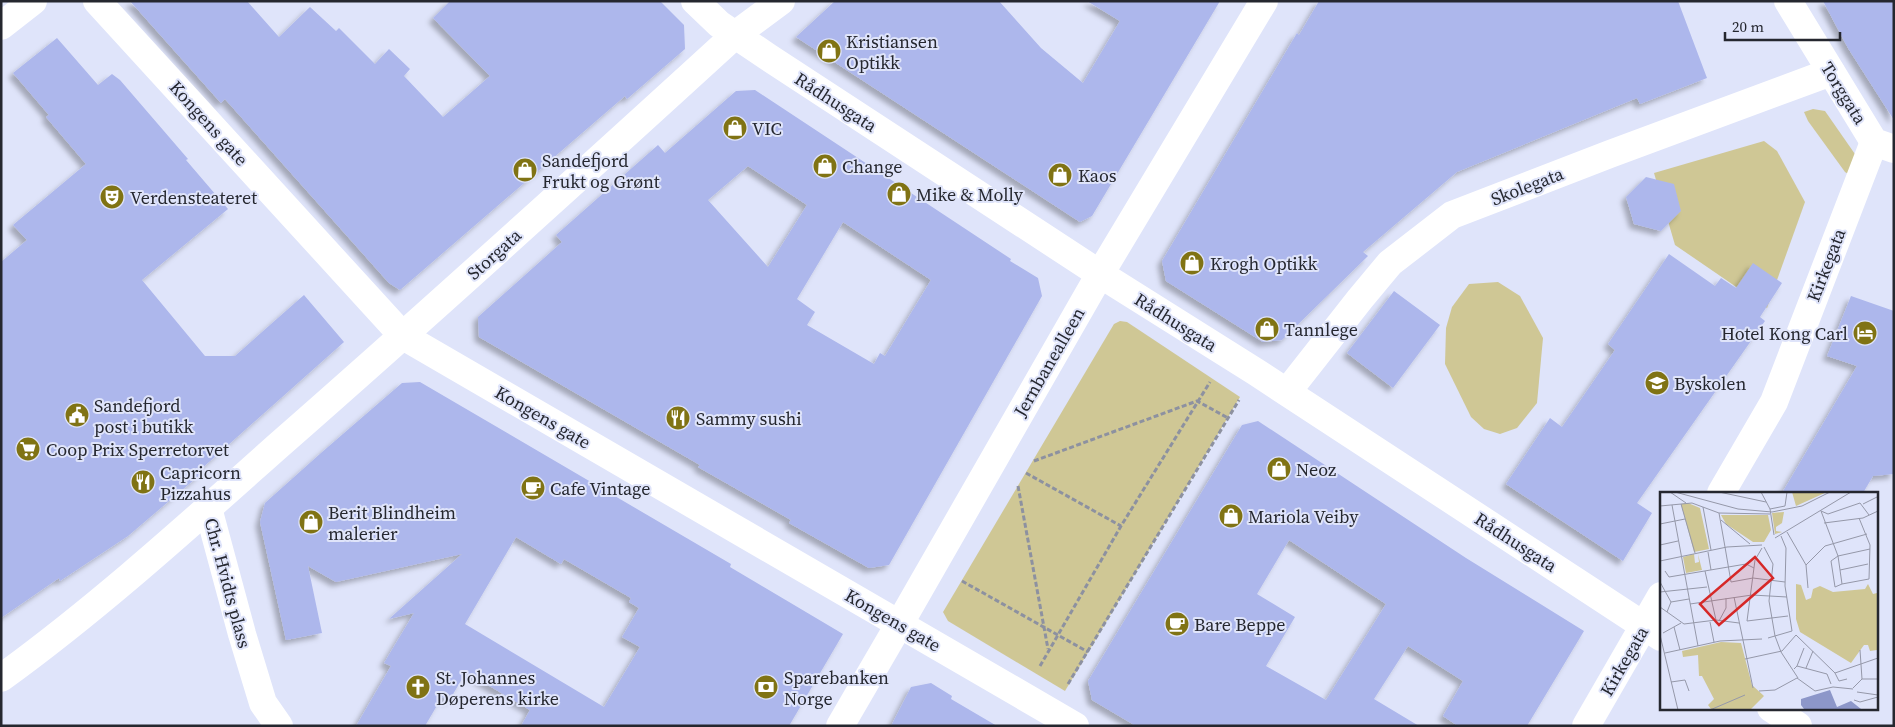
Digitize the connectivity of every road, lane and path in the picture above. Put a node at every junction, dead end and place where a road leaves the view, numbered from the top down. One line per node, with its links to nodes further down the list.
1 (33, 1): 7 (street)
2 (97, 1): 12 (street, Kongens gate)
3 (696, 1): 8 (street, Rådhusgata)
4 (781, 1): 8 (street, Storgata)
5 (1264, 1): 11 (street, Jernbanealleen)
6 (1788, 1): 9 (street, Torggata)
7 (1, 26)
8 (735, 36): 11 (street, Rådhusgata); 12 (street, Storgata)
9 (1831, 72): 10 (street, Torggata); 14 (street, Skolegata)
10 (1884, 146): 21 (street, Kirkegata)
11 (1100, 274): 14 (street, Rådhusgata); 26 (street, Jernbanealleen)
12 (403, 336): 22 (street, Storgata); 26 (street, Kongens gate)
13 (1211, 379): 16 (path)
14 (1287, 392): 28 (street, Rådhusgata)
15 (1240, 397): 17 (path)
16 (1198, 401): 17 (path); 18 (path); 23 (path)
17 (1228, 418): 31 (path)
18 (1032, 462)
19 (1026, 473): 23 (path)
20 (1018, 485): 27 (path)
21 (1722, 492)
22 (208, 508): 32 (street, Chr. Hvidts plass); 35 (street, Chr. Hvidts plass)
23 (1121, 526): 29 (path)
24 (961, 580): 27 (path)
25 (1660, 600): 28 (street, Kirkegata)
26 (900, 623): 34 (street, Kongens gate); 36 (street, Jernbanealleen)
27 (1045, 628): 29 (path); 30 (path)
28 (1653, 632): 38 (street, Kirkegata)
29 (1057, 635): 31 (path)
30 (1048, 650)
31 (1088, 652): 34 (path)
32 (1, 678)
33 (1774, 710): 39 (street)
34 (1052, 712): 37 (street, Kongens gate)
35 (279, 726)
36 (840, 726)
37 (1075, 726)
38 (1586, 726)
39 (1798, 726)

